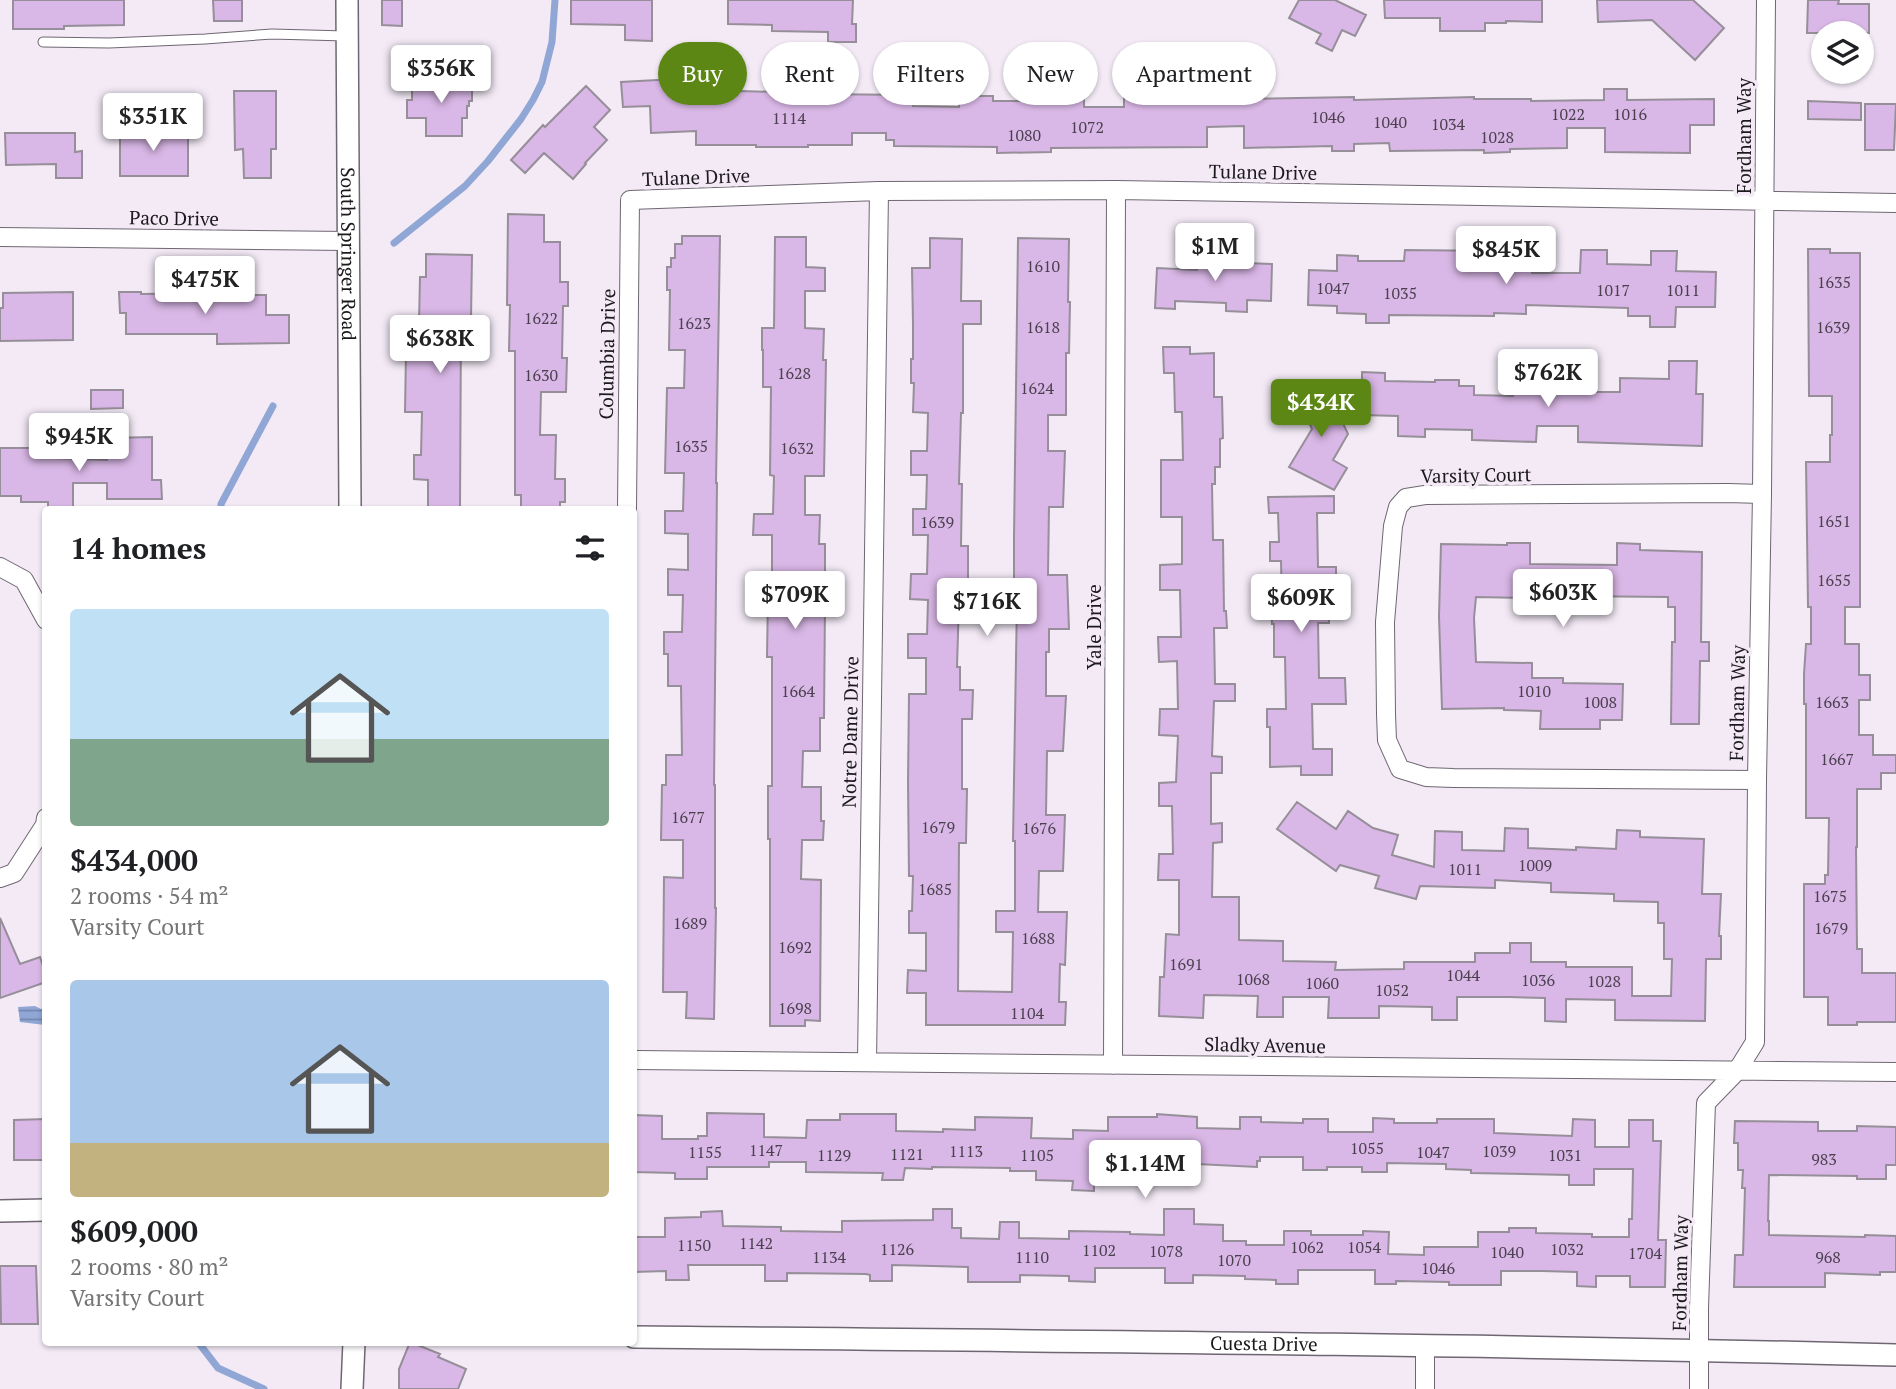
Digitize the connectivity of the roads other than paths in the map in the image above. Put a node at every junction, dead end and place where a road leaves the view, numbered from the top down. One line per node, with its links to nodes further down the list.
1 (347, 0): 3 (street, South Springer Road)
2 (1766, 0): 8 (street, Fordham Way)
3 (348, 36): 4 (lane); 11 (street, South Springer Road)
4 (43, 43)
5 (1116, 190): 6 (street, Tulane Drive); 8 (street, Tulane Drive); 22 (street, Yale Drive)
6 (879, 191): 7 (street, Tulane Drive); 21 (street, Notre Dame Drive)
7 (630, 200): 14 (street, Columbia Drive)
8 (1765, 201): 9 (street, Tulane Drive); 12 (street, Fordham Way)
9 (1896, 203)
10 (0, 237): 11 (street, Paco Drive)
11 (348, 241): 13 (street, South Springer Road)
12 (1762, 494): 17 (street, Fordham Way); 17 (street, Varsity Court)
13 (350, 506)
14 (627, 506)
15 (0, 567): 16 (street)
16 (42, 613)
17 (1757, 780): 23 (street, Fordham Way)
18 (42, 830): 19 (street)
19 (0, 878)
20 (637, 1060): 21 (street, Sladky Avenue)
21 (867, 1062): 22 (street, Sladky Avenue)
22 (1113, 1065): 23 (street, Sladky Avenue)
23 (1737, 1071): 24 (street, Sladky Avenue); 30 (street, Fordham Way)
24 (1896, 1072)
25 (42, 1210): 26 (street)
26 (0, 1212)
27 (637, 1337): 28 (street, Cuesta Drive)
28 (1424, 1345): 30 (street, Cuesta Drive); 33 (street)
29 (354, 1346): 32 (street)
30 (1699, 1350): 31 (street, Cuesta Drive); 34 (street, Fordham Way)
31 (1896, 1355)
32 (352, 1389)
33 (1426, 1389)
34 (1699, 1389)

